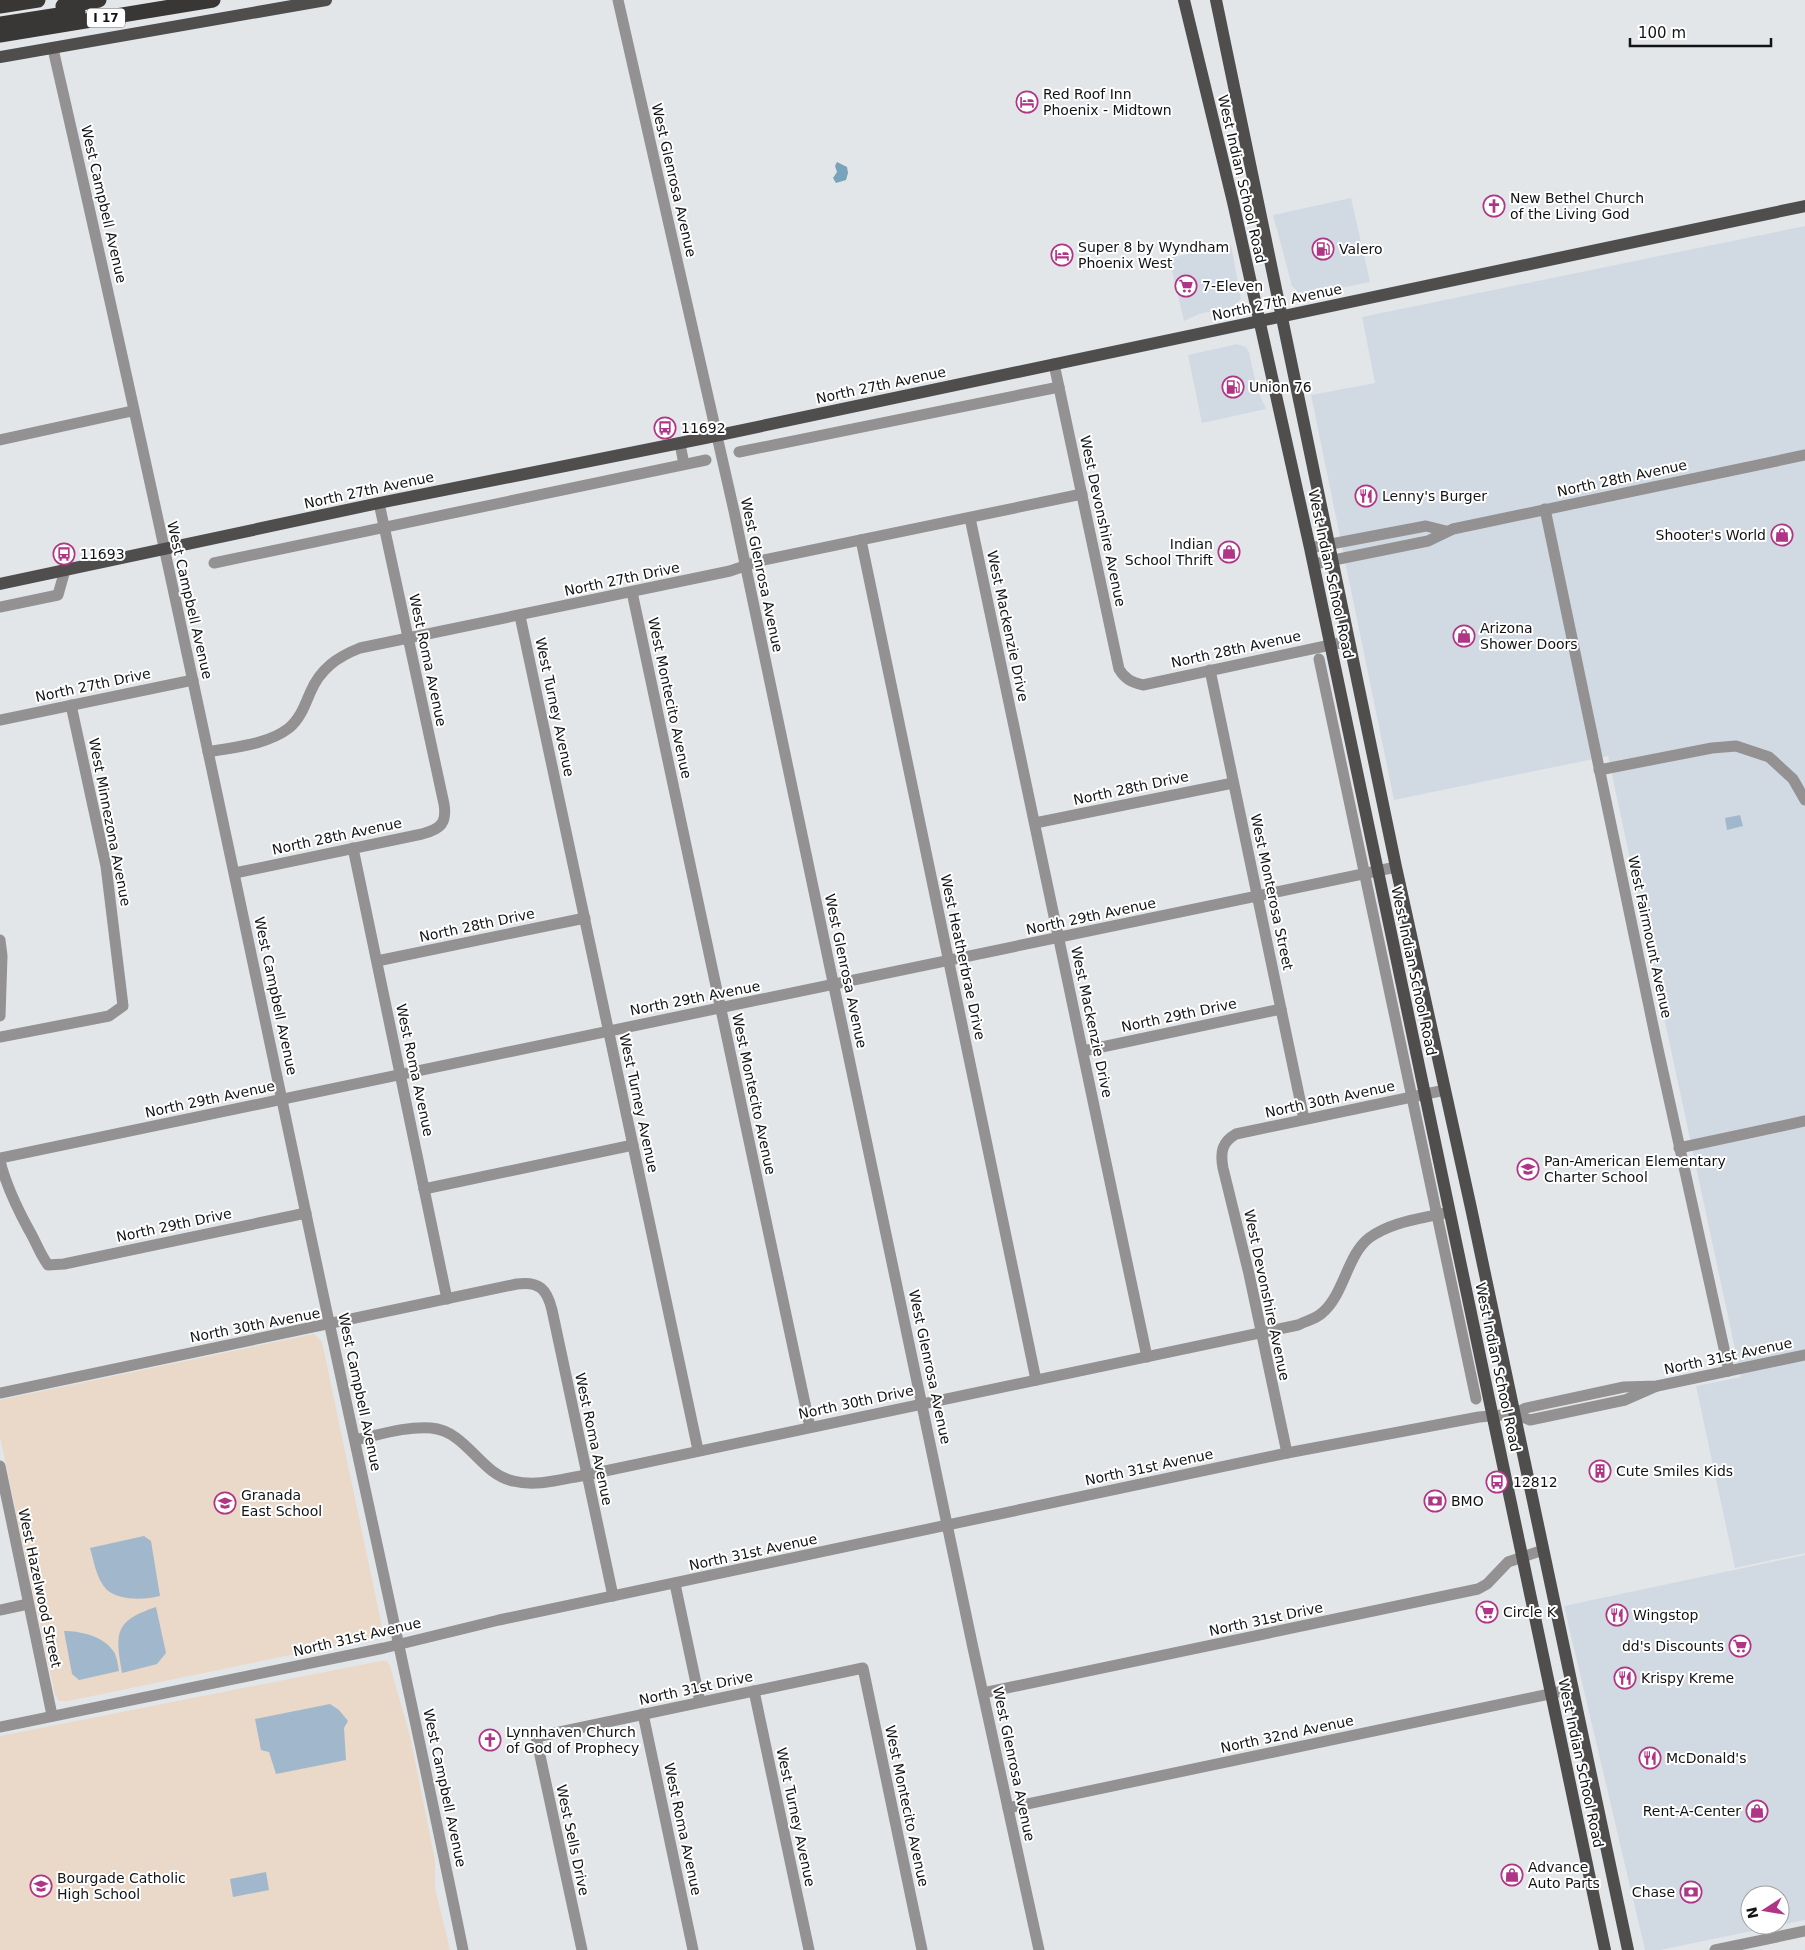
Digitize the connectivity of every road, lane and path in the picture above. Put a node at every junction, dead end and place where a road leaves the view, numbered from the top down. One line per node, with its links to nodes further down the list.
1 (38, 0): 9 (highway)
2 (98, 0): 10 (highway)
3 (151, 0): 11 (highway)
4 (213, 0): 12 (highway, I 17)
5 (326, 0): 13 (main road)
6 (618, 0): 22 (street, West Glenrosa Avenue)
7 (1184, 0): 17 (main road, West Indian School Road)
8 (1216, 0): 16 (main road, West Indian School Road)
9 (0, 6)
10 (0, 16)
11 (0, 24)
12 (0, 35)
13 (53, 49): 14 (main road); 20 (street, West Campbell Avenue)
14 (0, 58)
15 (1805, 206): 16 (main road, North 27th Avenue)
16 (1282, 317): 17 (main road, North 27th Avenue); 37 (main road, West Indian School Road)
17 (1260, 322): 18 (main road, North 27th Avenue); 38 (main road, West Indian School Road)
18 (1054, 364): 19 (street, West Devonshire Avenue); 21 (main road, North 27th Avenue)
19 (1059, 387): 25 (street); 30 (street, West Devonshire Avenue)
20 (132, 411): 23 (street); 39 (street, West Campbell Avenue)
21 (756, 427): 22 (main road, North 27th Avenue); 25 (street)
22 (716, 436): 24 (main road, North 27th Avenue); 43 (street, West Glenrosa Avenue)
23 (0, 440)
24 (680, 444): 29 (street); 31 (main road, North 27th Avenue)
25 (760, 448): 26 (street)
26 (739, 452)
27 (1805, 455): 32 (street, North 28th Avenue)
28 (706, 460): 29 (street)
29 (684, 464): 34 (street)
30 (1082, 494): 33 (street, North 27th Drive); 55 (street, West Devonshire Avenue)
31 (379, 503): 34 (street, West Roma Avenue); 39 (main road, North 27th Avenue)
32 (1545, 509): 35 (street, North 28th Avenue); 59 (street, West Fairmount Avenue)
33 (970, 518): 36 (street, North 27th Drive); 62 (street, West Mackenzie Drive)
34 (384, 526): 41 (street); 49 (street, West Roma Avenue)
35 (1446, 531): 37 (street, North 28th Avenue); 40 (street, North 28th Avenue)
36 (861, 540): 43 (street, North 27th Drive); 74 (street, West Heatherbrae Drive)
37 (1329, 544): 38 (street, North 28th Avenue); 40 (main road, West Indian School Road)
38 (1310, 548): 42 (main road, West Indian School Road)
39 (164, 549): 44 (main road, North 27th Avenue); 54 (street, West Campbell Avenue)
40 (1332, 560): 42 (street, North 28th Avenue); 50 (main road, West Indian School Road)
41 (214, 563)
42 (1314, 564): 51 (main road, West Indian School Road)
43 (745, 566): 46 (street, North 27th Drive); 75 (street, West Glenrosa Avenue)
44 (65, 570): 45 (main road, North 27th Avenue); 47 (street)
45 (0, 584)
46 (632, 592): 48 (street, North 27th Drive); 76 (street, West Montecito Avenue)
47 (0, 607)
48 (520, 616): 49 (street, North 27th Drive); 70 (street, West Turney Avenue)
49 (408, 639): 58 (street, North 27th Drive); 63 (street, West Roma Avenue)
50 (1349, 641): 51 (street, North 28th Avenue); 65 (main road, West Indian School Road)
51 (1331, 644): 53 (street, North 28th Avenue); 66 (main road, West Indian School Road)
52 (1319, 659): 68 (street, West Indian School Road)
53 (1210, 670): 55 (street, North 28th Avenue); 60 (street, West Monterosa Street)
54 (193, 680): 56 (street, North 27th Drive); 58 (street, West Campbell Avenue)
55 (1129, 681)
56 (71, 705): 57 (street, North 27th Drive); 80 (street, West Minnezona Avenue)
57 (0, 720)
58 (208, 752): 67 (street, West Campbell Avenue)
59 (1599, 770): 61 (street); 90 (street, West Fairmount Avenue)
60 (1233, 783): 62 (street, North 28th Drive); 69 (street, West Monterosa Street)
61 (1805, 800)
62 (1035, 823): 71 (street, West Mackenzie Drive)
63 (444, 824): 64 (street, North 28th Avenue)
64 (353, 848): 67 (street, North 28th Avenue); 73 (street, West Roma Avenue)
65 (1396, 867): 66 (street, North 29th Avenue); 83 (main road, West Indian School Road)
66 (1378, 871): 68 (street, North 29th Avenue); 84 (main road, West Indian School Road)
67 (235, 873): 85 (street, West Campbell Avenue)
68 (1365, 874): 69 (street, North 29th Avenue); 84 (street, West Indian School Road)
69 (1257, 896): 71 (street, North 29th Avenue); 77 (street, West Monterosa Street)
70 (585, 918): 73 (street, North 28th Drive); 79 (street, West Turney Avenue)
71 (1059, 938): 74 (street, North 29th Avenue); 81 (street, West Mackenzie Drive)
72 (0, 940): 78 (street)
73 (376, 961): 82 (street, West Roma Avenue)
74 (948, 961): 75 (street, North 29th Avenue); 102 (street, West Heatherbrae Drive)
75 (833, 985): 76 (street, North 29th Avenue); 105 (street, West Glenrosa Avenue)
76 (721, 1009): 79 (street, North 29th Avenue); 108 (street, West Montecito Avenue)
77 (1281, 1009): 81 (street, North 29th Drive); 86 (street, West Monterosa Street)
78 (0, 1016)
79 (609, 1031): 82 (street, North 29th Avenue); 89 (street, West Turney Avenue)
80 (0, 1038)
81 (1083, 1051): 100 (street, West Mackenzie Drive)
82 (400, 1074): 85 (street, North 29th Avenue); 92 (street, West Roma Avenue)
83 (1445, 1090): 84 (street, North 30th Avenue); 106 (main road, West Indian School Road)
84 (1418, 1096): 86 (street, North 30th Avenue); 94 (main road, West Indian School Road)
85 (283, 1099): 91 (street, North 29th Avenue); 93 (street, West Campbell Avenue)
86 (1304, 1120): 88 (street, North 30th Avenue)
87 (1805, 1121): 90 (street)
88 (1224, 1143): 98 (street, West Devonshire Avenue)
89 (633, 1145): 92 (street); 110 (street, West Turney Avenue)
90 (1679, 1148): 101 (street, West Fairmount Avenue)
91 (0, 1159): 93 (street, North 29th Drive)
92 (424, 1189): 96 (street, West Roma Avenue)
93 (306, 1213): 97 (street, West Campbell Avenue)
94 (1443, 1214): 98 (street, North 30th Drive); 104 (street, West Indian School Road); 107 (main road, West Indian School Road)
95 (544, 1288): 96 (street, North 30th Avenue); 113 (street, West Roma Avenue)
96 (447, 1299): 97 (street, North 30th Avenue)
97 (330, 1324): 103 (street, North 30th Avenue); 109 (street, West Campbell Avenue)
98 (1262, 1334): 100 (street, North 30th Drive); 111 (street, West Devonshire Avenue)
99 (1805, 1355): 101 (street, North 31st Avenue)
100 (1147, 1357): 102 (street, North 30th Drive)
101 (1729, 1371): 106 (street, North 31st Avenue)
102 (1036, 1380): 105 (street, North 30th Drive)
103 (0, 1393)
104 (1476, 1399)
105 (922, 1403): 108 (street, North 30th Drive); 114 (street, West Glenrosa Avenue)
106 (1514, 1414): 107 (street, North 31st Avenue); 115 (main road, West Indian School Road)
107 (1492, 1416): 111 (street, North 31st Avenue); 116 (main road, West Indian School Road)
108 (810, 1427): 110 (street, North 30th Drive)
109 (355, 1440): 113 (street, North 30th Drive); 121 (street, West Campbell Avenue)
110 (698, 1450): 113 (street, North 30th Drive)
111 (1287, 1453): 114 (street, North 31st Avenue)
112 (0, 1466): 119 (street, West Hazelwood Street)
113 (586, 1475): 118 (street, West Roma Avenue)
114 (948, 1524): 117 (street, North 31st Avenue); 125 (street, West Glenrosa Avenue)
115 (1543, 1550): 116 (street, North 31st Drive); 123 (main road, West Indian School Road)
116 (1522, 1557): 125 (street, North 31st Drive); 126 (main road, West Indian School Road)
117 (675, 1584): 118 (street, North 31st Avenue); 127 (street)
118 (613, 1596): 121 (street, North 31st Avenue)
119 (28, 1604): 120 (street); 129 (street, West Hazelwood Street)
120 (0, 1610)
121 (399, 1644): 129 (street, North 31st Avenue); 134 (street, West Campbell Avenue)
122 (863, 1668): 124 (street, North 31st Drive); 138 (street, West Montecito Avenue)
123 (1573, 1689): 126 (street, North 32nd Avenue); 141 (main road, West Indian School Road)
124 (754, 1691): 127 (street, North 31st Drive); 137 (street, West Turney Avenue)
125 (983, 1693): 132 (street, West Glenrosa Avenue)
126 (1551, 1694): 132 (street, North 32nd Avenue); 140 (main road, West Indian School Road)
127 (700, 1702): 128 (street, North 31st Drive)
128 (643, 1714): 131 (street, North 31st Drive); 136 (street, West Roma Avenue)
129 (52, 1716): 130 (street, North 31st Avenue)
130 (0, 1727)
131 (536, 1737): 135 (street, West Sells Drive)
132 (1008, 1808): 139 (street, West Glenrosa Avenue)
133 (1805, 1932): 142 (street)
134 (464, 1950)
135 (582, 1950)
136 (693, 1950)
137 (809, 1950)
138 (922, 1950)
139 (1039, 1950)
140 (1605, 1950)
141 (1628, 1950)
142 (1715, 1950)

